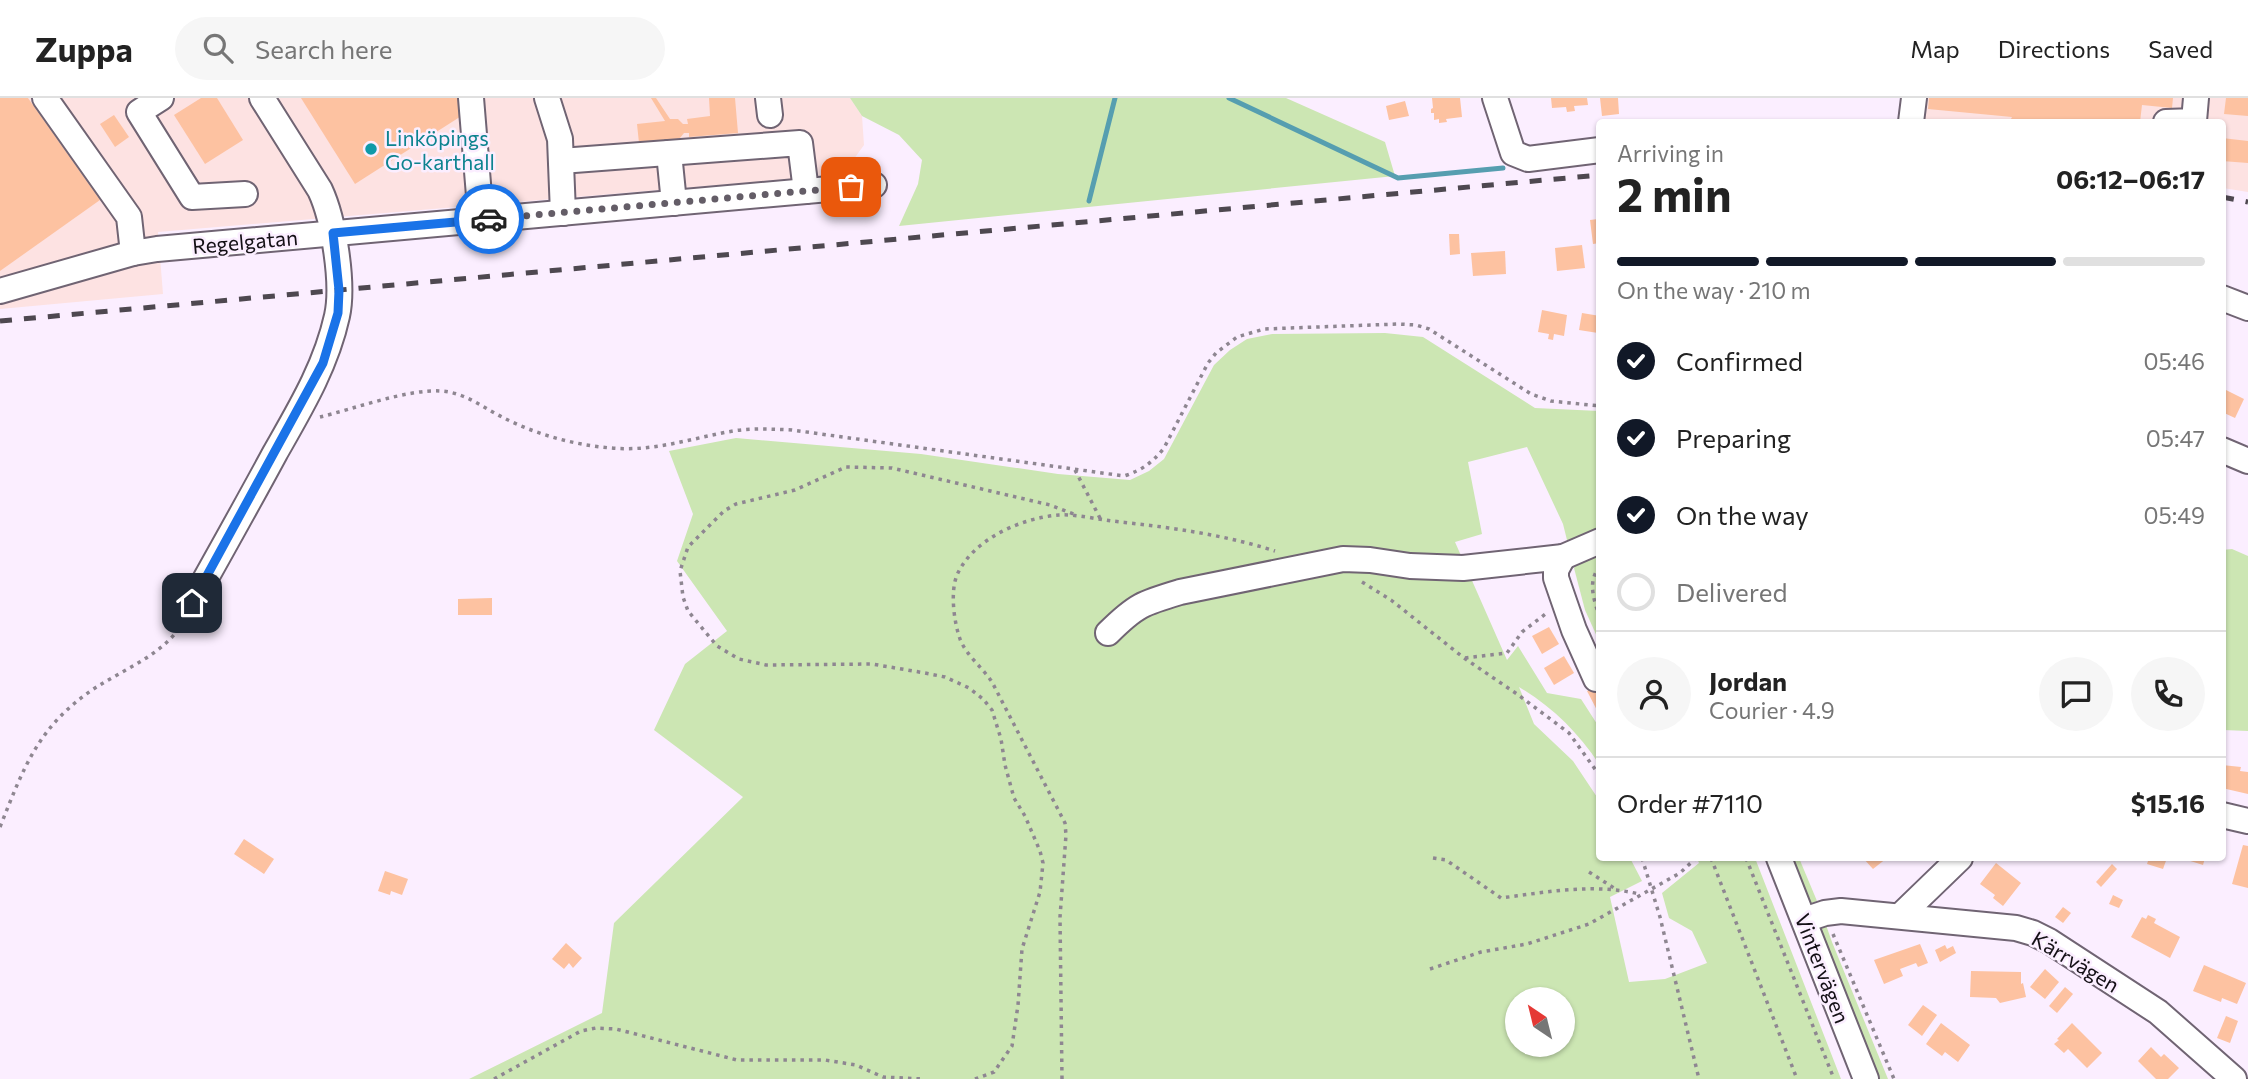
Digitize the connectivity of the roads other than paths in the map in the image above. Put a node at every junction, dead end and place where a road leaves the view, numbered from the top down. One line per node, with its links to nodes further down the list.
1 (45, 98): 21 (street)
2 (161, 98): 16 (street)
3 (262, 98): 20 (street)
4 (471, 98): 19 (street)
5 (547, 98): 13 (street)
6 (1495, 98): 11 (street)
7 (1914, 98): 9 (street)
8 (2196, 98): 10 (street)
9 (1911, 119)
10 (2194, 119)
11 (1596, 150)
12 (669, 153): 13 (street); 15 (street); 17 (street)
13 (561, 162): 18 (street)
14 (874, 185): 15 (street, Regelgatan)
15 (806, 191): 17 (street, Regelgatan)
16 (245, 194)
17 (674, 203): 18 (street, Regelgatan)
18 (563, 213): 19 (street, Regelgatan)
19 (481, 220): 20 (street, Regelgatan)
20 (333, 233): 21 (street, Regelgatan); 29 (street)
21 (145, 251): 22 (street, Regelgatan)
22 (0, 291)
23 (2226, 300): 24 (street)
24 (2248, 308)
25 (2226, 452): 26 (street)
26 (2248, 461)
27 (1596, 543): 28 (street)
28 (1563, 557): 30 (street); 31 (street)
29 (192, 603)
30 (1108, 633)
31 (1596, 679)
32 (2226, 816): 33 (street)
33 (2248, 821)
34 (1781, 861): 37 (street, Vintervägen)
35 (1957, 861): 36 (street)
36 (1900, 916): 37 (street, Kärrvägen); 39 (street, Kärrvägen)
37 (1814, 917): 38 (street, Vintervägen)
38 (1866, 1079)
39 (2234, 1079)

